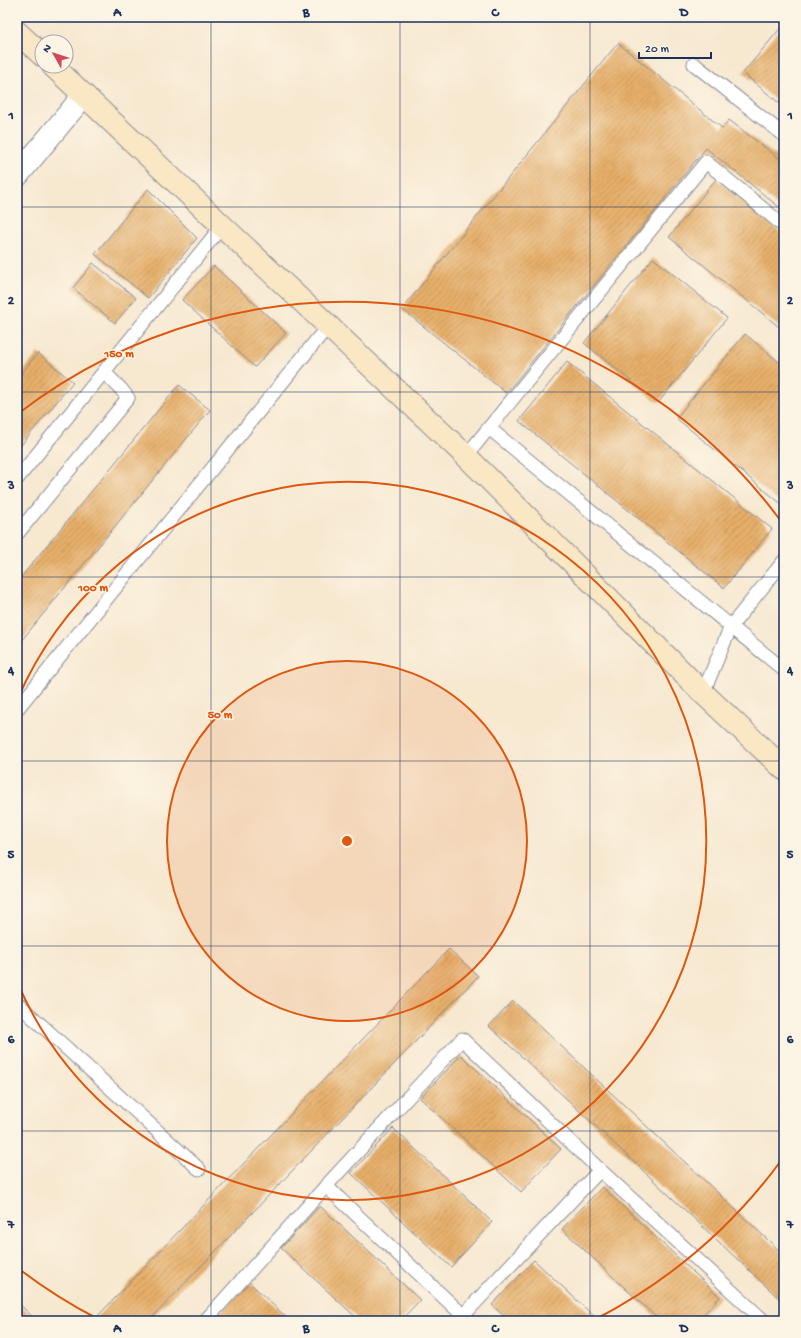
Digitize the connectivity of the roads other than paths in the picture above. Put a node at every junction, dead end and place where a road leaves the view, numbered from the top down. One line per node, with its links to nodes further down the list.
1 (17, 32): 2 (street)
2 (34, 48)
3 (694, 64): 6 (lane)
4 (62, 74): 5 (street)
5 (84, 95): 7 (street); 8 (street)
6 (784, 135)
7 (17, 176)
8 (222, 226): 10 (street); 11 (lane)
9 (784, 226): 12 (lane)
10 (328, 326): 13 (street); 20 (lane)
11 (104, 372): 14 (lane); 15 (lane)
12 (489, 428): 13 (lane); 17 (lane)
13 (466, 456): 19 (street)
14 (17, 479)
15 (17, 534)
16 (784, 561): 17 (lane)
17 (731, 626): 18 (lane); 19 (lane)
18 (784, 670)
19 (703, 693): 21 (street)
20 (17, 709)
21 (784, 769)
22 (17, 1003): 23 (lane)
23 (199, 1169)
24 (600, 1170): 25 (lane); 26 (lane); 28 (lane)
25 (326, 1186): 26 (lane); 27 (lane)
26 (464, 1319)
27 (205, 1321)
28 (762, 1321)

